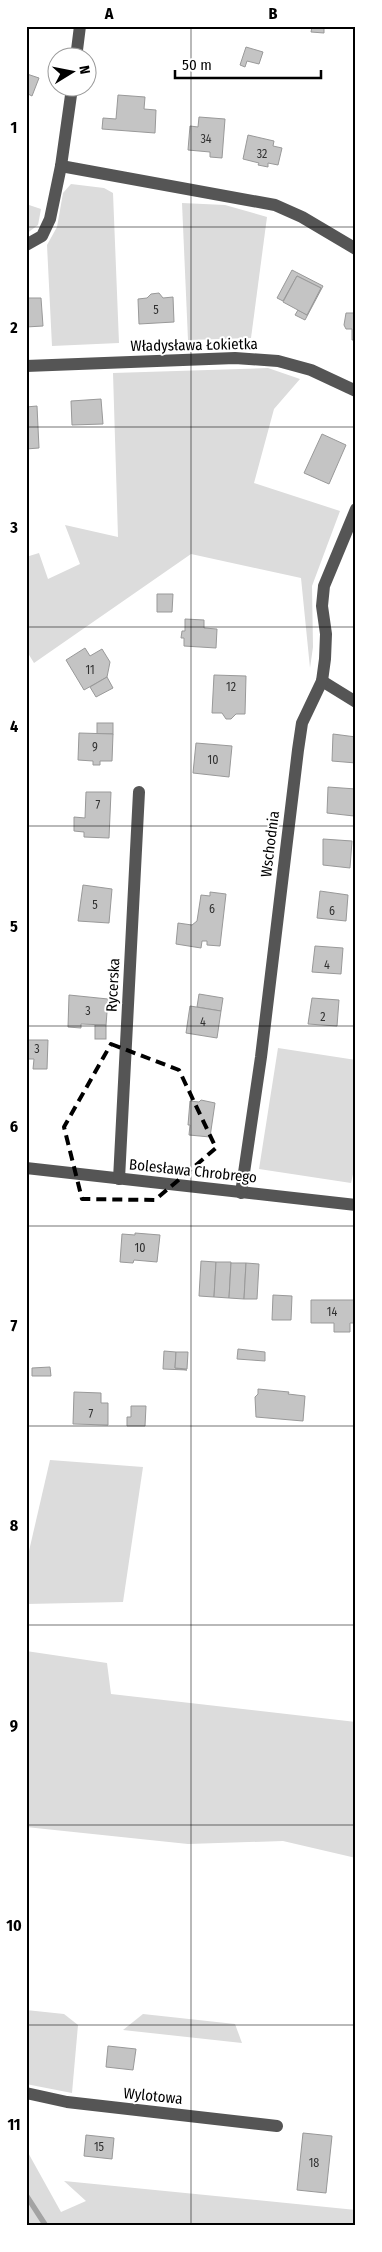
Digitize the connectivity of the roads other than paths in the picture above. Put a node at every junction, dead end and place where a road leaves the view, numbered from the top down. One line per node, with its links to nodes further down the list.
1 (80, 26): 2 (street)
2 (77, 48)
3 (71, 98): 4 (street)
4 (61, 166): 5 (street); 6 (street)
5 (26, 245)
6 (356, 249)
7 (26, 366): 8 (street, Władysława Łokietka)
8 (356, 391)
9 (356, 509): 10 (street, Wschodnia)
10 (322, 681): 11 (street); 15 (street, Wschodnia)
11 (356, 702)
12 (139, 792): 14 (street, Rycerska)
13 (26, 1168): 14 (street, Bolesława Chrobrego)
14 (119, 1179): 15 (street, Bolesława Chrobrego)
15 (241, 1193): 16 (street, Bolesława Chrobrego)
16 (356, 1205)
17 (26, 2093): 18 (street, Wylotowa)
18 (277, 2126)

